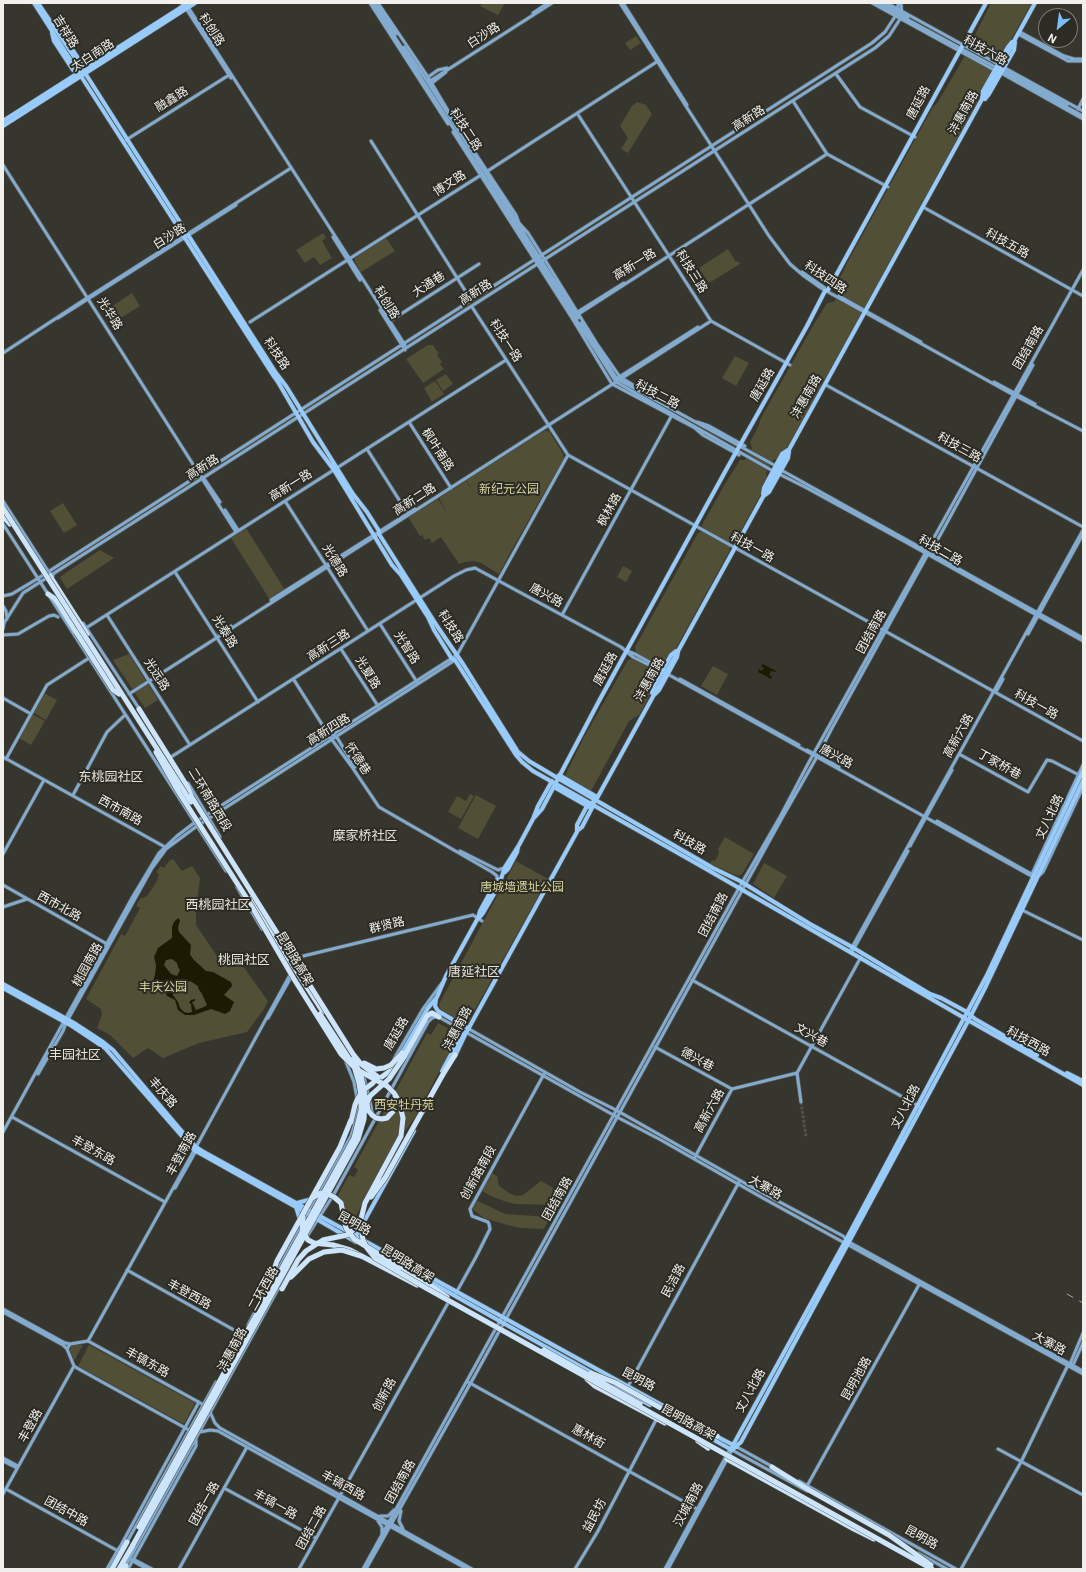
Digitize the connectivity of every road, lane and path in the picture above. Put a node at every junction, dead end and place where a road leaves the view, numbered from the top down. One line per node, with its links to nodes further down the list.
1 (34, 3): 17 (main road, 吉祥路)
2 (38, 3): 17 (main road, 吉祥路)
3 (195, 3): 15 (main road, 太白南路)
4 (374, 3): 28 (street, 科技二路); 28 (street); 44 (street)
5 (548, 3): 23 (street, 白沙路)
6 (552, 3): 23 (street, 白沙路)
7 (621, 3): 21 (street, 科技四路)
8 (872, 3): 16 (street)
9 (877, 3): 16 (street)
10 (882, 3): 16 (street)
11 (887, 3): 16 (street)
12 (900, 3): 16 (street)
13 (986, 3): 19 (main road, 唐延路)
14 (1036, 3): 18 (main road, 沣惠南路)
15 (185, 5): 25 (main road, 太白南路); 26 (street, 科创路)
16 (899, 14): 19 (street); 19 (street); 24 (street, 高新路); 27 (street, 高新路)
17 (52, 28): 25 (main road, 吉祥路); 25 (main road)
18 (1018, 35): 20 (street); 22 (main road, 沣惠南路)
19 (962, 47): 22 (street, 科技六路); 22 (street); 36 (main road, 唐延路)
20 (1083, 60)
21 (658, 61): 32 (street, 博文路); 39 (street, 科技四路)
22 (1000, 68): 31 (street, 科技六路); 33 (street); 49 (main road, 沣惠南路)
23 (448, 69): 28 (street, 白沙路)
24 (833, 69): 27 (street); 39 (street, 高新路)
25 (81, 72): 34 (main road, 太白南路); 35 (main road, 太白南路); 37 (main road, 科技路)
26 (230, 74): 37 (street, 融鑫路); 43 (street, 科创路)
27 (836, 74): 30 (street, 高新路); 36 (street)
28 (428, 81): 44 (street, 科技二路); 44 (street)
29 (1083, 99): 31 (street)
30 (793, 101): 40 (street, 高新路); 41 (street)
31 (1077, 110): 33 (street, 科技六路)
32 (577, 113): 44 (street, 博文路); 46 (street, 科技三路)
33 (1083, 115)
34 (3, 121)
35 (3, 126)
36 (914, 136): 45 (main road, 唐延路)
37 (125, 141): 51 (main road, 科技路)
38 (371, 141): 50 (street)
39 (713, 146): 40 (street, 科技四路); 46 (street, 高新路)
40 (716, 151): 47 (street, 高新路); 48 (street, 科技四路)
41 (828, 154): 45 (street); 48 (street, 高新一路)
42 (3, 165): 63 (street, 光华路)
43 (291, 169): 51 (street, 白沙路); 54 (street, 科创路)
44 (483, 173): 50 (street, 博文路); 53 (street, 科技二路); 53 (street)
45 (886, 187): 60 (main road, 唐延路)
46 (632, 198): 47 (street, 科技三路); 53 (street, 高新路)
47 (634, 202): 52 (street, 科技三路); 55 (street, 高新路)
48 (749, 204): 52 (street, 高新一路); 60 (street, 科技四路)
49 (923, 207): 61 (street, 科技五路); 66 (main road, 沣惠南路)
50 (417, 216): 54 (street, 博文路); 59 (street)
51 (186, 236): 63 (street, 白沙路); 79 (main road, 科技路)
52 (668, 256): 67 (street, 高新一路); 69 (street, 科技三路)
53 (538, 257): 55 (street); 55 (street, 科技二路); 64 (street, 高新路)
54 (348, 259): 68 (street, 科创路); 70 (street, 博文路); 71 (street, 科创路)
55 (541, 262): 65 (street, 高新路); 67 (street); 67 (street, 科技二路)
56 (479, 264): 59 (street, 大通巷)
57 (1083, 270): 61 (street, 团结南路)
58 (1083, 274): 61 (street, 团结南路)
59 (457, 278): 64 (street); 68 (street, 大通巷)
60 (826, 290): 66 (street, 科技四路); 75 (main road, 唐延路)
61 (1073, 290): 62 (street, 科技五路); 78 (street, 团结南路)
62 (1083, 296)
63 (88, 298): 73 (street, 白沙路); 91 (street, 光华路)
64 (471, 300): 71 (street, 高新路)
65 (472, 307): 72 (street, 高新路); 74 (street, 科技一路)
66 (865, 312): 77 (main road, 沣惠南路); 78 (street, 科技四路)
67 (575, 316): 76 (street, 科技二路); 76 (street)
68 (390, 321): 71 (street, 科创路)
69 (710, 321): 75 (street, 科技三路); 76 (street, 高新二路)
70 (250, 322)
71 (403, 344): 72 (street, 科创路); 79 (street, 高新路)
72 (406, 349): 81 (street, 高新路)
73 (3, 353)
74 (506, 360): 82 (street, 高新一路); 83 (street, 科技一路)
75 (788, 364): 86 (main road, 唐延路)
76 (616, 380): 80 (street, 科技二路); 83 (street, 高新二路); 86 (street)
77 (826, 384): 88 (street, 科技三路); 90 (main road, 沣惠南路)
78 (1015, 395): 84 (street, 科技四路); 88 (street, 团结南路)
79 (299, 411): 81 (main road, 科技路); 91 (street, 高新路)
80 (673, 415): 86 (street, 科技二路); 94 (street, 枫林路)
81 (301, 416): 89 (main road, 科技路); 92 (street, 高新路)
82 (409, 422): 85 (street, 高新一路); 93 (street, 枫叶南路)
83 (548, 424): 87 (street, 科技一路); 93 (street, 高新二路)
84 (1083, 430)
85 (367, 449): 89 (street, 高新一路); 98 (street)
86 (740, 449): 90 (street, 科技二路); 90 (street, 科技二路); 101 (main road, 唐延路)
87 (568, 455): 94 (street, 科技一路); 112 (street, 高新四路)
88 (975, 467): 102 (street, 科技三路); 107 (street, 团结南路); 107 (street, 团结南路)
89 (335, 469): 96 (street, 高新一路); 104 (main road, 科技路)
90 (777, 470): 106 (main road, 沣惠南路); 107 (street, 科技二路)
91 (200, 474): 92 (street, 光华路); 110 (street, 高新路)
92 (203, 478): 103 (street, 光华路); 110 (street, 高新路)
93 (450, 487): 98 (street, 高新二路)
94 (631, 490): 101 (street, 科技一路); 120 (street, 枫林路)
95 (3, 501): 110 (street)
96 (285, 501): 103 (street, 高新一路); 108 (street, 光德路)
97 (3, 508): 142 (highway, 二环南路西段, bridge)
98 (408, 514): 104 (street, 高新二路)
99 (3, 516): 142 (highway, 二环南路西段, bridge)
100 (3, 524): 111 (street, 二环南路西段)
101 (696, 527): 106 (street, 科技一路); 133 (main road, 唐延路)
102 (1083, 528): 118 (street, 高新六路)
103 (237, 531): 109 (street, 高新一路)
104 (377, 534): 108 (street, 高新二路); 116 (main road, 科技路)
105 (1083, 534): 118 (street, 高新六路)
106 (734, 548): 128 (street, 科技一路); 136 (main road, 沣惠南路)
107 (928, 553): 118 (street, 科技二路); 128 (street, 团结南路)
108 (326, 566): 127 (street, 光德路); 130 (street, 高新二路)
109 (175, 572): 119 (street, 高新一路); 130 (street, 光泰路)
110 (50, 574): 111 (street, 高新路); 113 (street, 高新路); 126 (highway)
111 (37, 579): 113 (street, 二环南路西段); 115 (street, 高新路)
112 (499, 580): 116 (street, 高新三路); 120 (street, 唐兴路); 135 (street, 高新四路)
113 (40, 583): 114 (street, 二环南路西段); 122 (street, 高新路)
114 (48, 594): 134 (street, 二环南路西段); 142 (highway, bridge)
115 (3, 596)
116 (418, 599): 124 (street, 高新三路); 135 (main road, 科技路)
117 (3, 606): 122 (street)
118 (1038, 614): 131 (street, 科技二路); 140 (street, 高新六路)
119 (107, 615): 126 (street, 高新一路); 137 (street, 光远路)
120 (562, 615): 133 (street, 唐兴路)
121 (58, 617): 129 (street)
122 (7, 619): 123 (street, 高新路)
123 (4, 624): 125 (street)
124 (380, 624): 127 (street, 高新三路); 139 (street, 光智路)
125 (3, 629)
126 (87, 631): 141 (street, 二环南路西段); 142 (highway, bridge)
127 (368, 631): 132 (street, 高新三路)
128 (884, 631): 140 (street, 科技一路); 153 (street, 团结南路); 156 (street, 团结南路)
129 (3, 635)
130 (216, 636): 137 (street, 高新二路); 144 (street, 光泰路)
131 (1083, 639)
132 (341, 649): 138 (street, 高新三路); 145 (street, 光夏路)
133 (627, 651): 136 (street, 唐兴路); 161 (main road, 唐延路)
134 (89, 658): 147 (street); 148 (street, 二环南路西段)
135 (455, 658): 139 (street, 高新四路); 149 (street, 高新四路); 161 (main road, 科技路); 164 (main road, 科技路)
136 (665, 672): 153 (street, 唐兴路); 168 (main road, 沣惠南路)
137 (148, 680): 141 (street, 高新二路); 151 (street, 光远路)
138 (294, 680): 144 (street, 高新三路); 149 (street)
139 (417, 682): 145 (street, 高新四路)
140 (995, 692): 150 (street, 科技一路); 154 (street, 高新六路)
141 (129, 693): 146 (street, 二环南路西段)
142 (121, 694): 152 (highway, 二环南路西段, bridge)
143 (3, 698): 147 (street)
144 (258, 702): 151 (street, 高新三路)
145 (378, 706): 149 (street, 高新四路)
146 (139, 709): 155 (street, 二环南路西段); 167 (highway)
147 (31, 714): 157 (street)
148 (125, 715): 166 (street); 172 (street, 二环南路西段)
149 (333, 737): 171 (street, 高新四路); 176 (street, 怀德巷); 179 (street, 怀德巷)
150 (1083, 741)
151 (190, 745): 155 (street, 高新三路)
152 (158, 751): 167 (highway, bridge); 199 (highway, 二环南路西段, bridge); 214 (highway, 昆明路高架, bridge)
153 (814, 754): 156 (street, 唐兴路); 180 (street, 团结南路)
154 (960, 754): 160 (street, 丁家桥巷); 170 (street, 高新六路)
155 (171, 756): 171 (street, 二环南路西段)
156 (818, 756): 170 (street, 唐兴路); 180 (street, 团结南路)
157 (5, 758): 162 (street, 西市南路)
158 (1083, 765): 160 (street)
159 (1083, 771): 160 (main road, 丈八北路)
160 (1079, 776): 178 (main road, 丈八北路)
161 (558, 777): 164 (main road, 唐延路); 168 (main road, 科技路)
162 (44, 780): 166 (street, 西市南路); 175 (street)
163 (1083, 781): 178 (main road, 丈八北路)
164 (554, 784): 169 (main road, 科技路); 173 (main road, 唐延路)
165 (1083, 787): 178 (street)
166 (73, 795): 174 (street, 西市南路)
167 (191, 796): 198 (highway, 昆明路高架, bridge)
168 (596, 798): 169 (main road); 180 (main road, 科技路)
169 (590, 805): 182 (main road, 科技路); 203 (main road, 沣惠南路)
170 (926, 816): 178 (street, 唐兴路); 189 (street, 高新六路)
171 (208, 817): 172 (street, 桃园南路); 190 (street, 二环南路西段)
172 (196, 824): 174 (street, 桃园南路); 192 (street, 二环南路西段); 202 (street, 桃园南路)
173 (519, 845): 176 (main road, 唐延路); 177 (main road)
174 (165, 847): 188 (street, 桃园南路)
175 (3, 854)
176 (505, 867): 177 (main road, 唐延路)
177 (504, 873): 179 (main road, 唐延路)
178 (1034, 876): 185 (main road, 丈八北路); 200 (main road, 丈八北路)
179 (499, 879): 186 (main road, 唐延路)
180 (744, 883): 182 (street, 团结南路); 189 (main road, 科技路)
181 (3, 885): 183 (street, 西市北路)
182 (741, 889): 189 (main road, 科技路); 194 (street, 团结南路); 204 (street, 团结南路)
183 (27, 899): 184 (street); 188 (street, 西市北路)
184 (3, 907)
185 (1022, 910): 187 (street); 200 (main road, 丈八北路)
186 (480, 919): 190 (street, 群贤路); 193 (main road, 唐延路)
187 (1083, 940)
188 (107, 944): 202 (street, 桃园南路)
189 (852, 950): 191 (main road, 科技路); 200 (main road, 科技路)
190 (295, 958): 210 (street, 二环南路西段)
191 (860, 958): 200 (main road, 科技路); 205 (street)
192 (291, 976): 212 (street, 二环南路西段); 226 (street, 丰登南路)
193 (446, 976): 197 (main road, 唐延路); 210 (street, 唐延路)
194 (692, 980): 204 (street, 团结南路); 205 (street, 文兴巷)
195 (3, 984): 202 (main road, 丰庆路)
196 (3, 988): 202 (main road, 丰庆路)
197 (437, 997): 203 (main road); 207 (main road, 唐延路)
198 (322, 1006): 207 (highway, bridge); 230 (highway, 昆明路高架, bridge)
199 (322, 1013): 246 (highway, 二环西路, bridge); 248 (highway, 二环西路, bridge)
200 (968, 1016): 211 (main road, 科技西路); 213 (main road, 科技西路); 217 (main road, 丈八北路)
201 (440, 1017): 203 (street, 大寨路); 207 (highway)
202 (66, 1021): 220 (street, 桃园南路); 226 (main road, 丰庆路)
203 (467, 1031): 206 (main road, 沣惠南路); 209 (street, 大寨路); 225 (main road)
204 (654, 1046): 215 (street, 德兴巷); 218 (street, 团结南路)
205 (811, 1046): 208 (street); 217 (street, 文兴巷)
206 (455, 1055): 230 (highway, bridge); 237 (main road, 沣惠南路)
207 (405, 1056): 214 (highway, bridge); 221 (highway, bridge); 222 (street, 沣惠南路)
208 (797, 1073): 215 (street, 高新六路); 216 (street)
209 (544, 1074): 218 (street, 大寨路); 219 (street, 大寨路); 244 (street, 创新路南段)
210 (365, 1080): 212 (street, 唐延路); 222 (street, 二环南路西段)
211 (1083, 1081)
212 (352, 1082): 229 (street, 沣惠南路)
213 (1083, 1085)
214 (389, 1088): 243 (highway, 昆明路高架, bridge)
215 (732, 1090): 227 (street, 高新六路)
216 (801, 1102)
217 (919, 1106): 238 (main road, 丈八北路)
218 (618, 1111): 219 (street, 团结南路); 227 (street, 大寨路)
219 (615, 1116): 227 (street, 大寨路); 251 (street, 团结南路)
220 (13, 1117): 223 (street, 桃园南路); 224 (street, 桃园南路); 231 (street, 丰登东路)
221 (351, 1120): 232 (highway, bridge); 239 (highway, bridge)
222 (374, 1121): 235 (street, 沣惠南路)
223 (3, 1132)
224 (3, 1137)
225 (399, 1148): 242 (highway, bridge)
226 (196, 1149): 231 (street, 丰登南路); 233 (main road, 丰庆路); 240 (street, 丰登南路)
227 (694, 1157): 228 (street, 大寨路)
228 (739, 1182): 238 (street, 大寨路); 264 (street, 民洁路)
229 (317, 1197): 233 (main road); 234 (street, 沣惠南路)
230 (371, 1198): 245 (highway, 昆明路高架, bridge)
231 (165, 1202): 240 (street, 丰登南路)
232 (308, 1203): 245 (highway, bridge); 248 (highway, bridge)
233 (297, 1205): 234 (main road, 丰庆路); 236 (main road)
234 (308, 1212): 235 (main road, 昆明路); 236 (street, 沣惠南路)
235 (318, 1217): 237 (main road, 昆明路); 244 (main road, 昆明路); 268 (street, 沣惠南路)
236 (301, 1226): 253 (street, 沣惠南路)
237 (356, 1236): 244 (main road, 昆明路)
238 (847, 1241): 241 (street, 大寨路); 275 (main road, 丈八北路)
239 (360, 1256): 242 (highway, bridge); 243 (highway, bridge)
240 (127, 1271): 253 (street, 丰登西路); 254 (street, 丰登南路)
241 (921, 1282): 258 (street, 大寨路); 284 (street, 昆明池路)
242 (282, 1288): 246 (highway, bridge)
243 (426, 1288): 262 (highway, 昆明路高架, bridge)
244 (455, 1294): 251 (main road, 昆明路)
245 (447, 1297): 260 (highway, 昆明路高架, bridge)
246 (269, 1302): 296 (highway, 二环西路, bridge)
247 (448, 1303): 288 (street, 创新路)
248 (261, 1307): 296 (highway, 二环西路, bridge)
249 (3, 1309): 256 (street)
250 (3, 1312): 257 (street)
251 (502, 1320): 263 (street, 团结南路); 264 (main road, 昆明路); 265 (main road, 昆明路)
252 (1083, 1333): 258 (street)
253 (243, 1335): 267 (street, 沣惠南路)
254 (88, 1341): 256 (street); 266 (street, 丰镐东路)
255 (1083, 1343): 258 (street)
256 (70, 1344): 257 (street)
257 (67, 1349): 259 (street)
258 (1070, 1365): 261 (street, 大寨路); 279 (street)
259 (74, 1366): 270 (street); 280 (street, 丰登路)
260 (575, 1368): 272 (highway, bridge); 300 (highway, 昆明路高架, bridge)
261 (1083, 1372)
262 (581, 1375): 274 (highway, bridge); 297 (highway, 昆明路高架, bridge)
263 (468, 1382): 282 (street, 惠林街); 289 (street, 团结南路)
264 (628, 1386): 265 (street, 民洁路); 272 (main road, 昆明路)
265 (625, 1391): 275 (main road, 昆明路)
266 (199, 1402): 267 (street, 丰镐东路); 270 (street)
267 (204, 1404): 268 (street); 270 (street, 沣惠南路)
268 (210, 1413): 271 (street, 沣惠南路); 288 (street, 丰镐西路)
269 (656, 1420): 282 (street, 益民坊)
270 (187, 1429): 271 (street); 296 (street, 沣惠南路); 298 (street)
271 (200, 1432): 273 (street, 丰镐西路); 299 (street, 沣惠南路)
272 (717, 1436): 275 (main road, 昆明路)
273 (247, 1447): 283 (street, 团结一路); 288 (street, 丰镐西路)
274 (708, 1448)
275 (733, 1448): 278 (street, 汉城南路); 281 (street, 昆明路); 290 (street, 汉城南路); 317 (street, 昆明路)
276 (998, 1449): 279 (street)
277 (3, 1459): 280 (street)
278 (727, 1459): 290 (street, 汉城南路); 297 (highway, bridge)
279 (1021, 1462): 287 (street); 319 (street)
280 (18, 1467): 285 (street, 丰登路)
281 (772, 1467): 284 (highway)
282 (629, 1470): 290 (street, 惠林街); 313 (street, 益民坊)
283 (224, 1488): 295 (street, 丰镐一路); 307 (street, 团结一路)
284 (808, 1488): 300 (highway, bridge); 318 (street, 昆明路)
285 (6, 1489): 286 (street, 丰登路); 298 (street, 团结中路)
286 (3, 1494)
287 (1083, 1495)
288 (339, 1497): 291 (street, 丰镐西路); 295 (street, 团结二路)
289 (401, 1503): 291 (street); 292 (street, 团结南路); 293 (street)
290 (698, 1509): 314 (street, 汉城南路); 315 (street, 汉城南路)
291 (374, 1516): 292 (street, 丰镐西路); 294 (street)
292 (390, 1525): 293 (street, 丰镐西路); 294 (street, 团结南路); 310 (street, 团结南路); 311 (street, 丰镐西路)
293 (408, 1533): 312 (street, 丰镐西路)
294 (381, 1536): 309 (street, 团结南路)
295 (316, 1538): 308 (street, 团结二路)
296 (130, 1543): 298 (street, 沣惠南路); 303 (highway, 二环西路); 304 (highway, 二环西路)
297 (885, 1543): 300 (highway, 昆明路高架, bridge)
298 (118, 1551): 302 (street, 沣惠南路); 303 (highway)
299 (132, 1559): 301 (street); 305 (street); 306 (street)
300 (932, 1567): 316 (highway, 昆明路高架)
301 (125, 1568)
302 (107, 1569)
303 (113, 1569)
304 (119, 1569)
305 (147, 1569)
306 (152, 1569)
307 (179, 1569)
308 (299, 1569)
309 (363, 1569)
310 (366, 1569)
311 (467, 1569)
312 (472, 1569)
313 (575, 1569)
314 (665, 1569)
315 (668, 1569)
316 (938, 1569)
317 (947, 1569)
318 (956, 1569)
319 (961, 1569)

